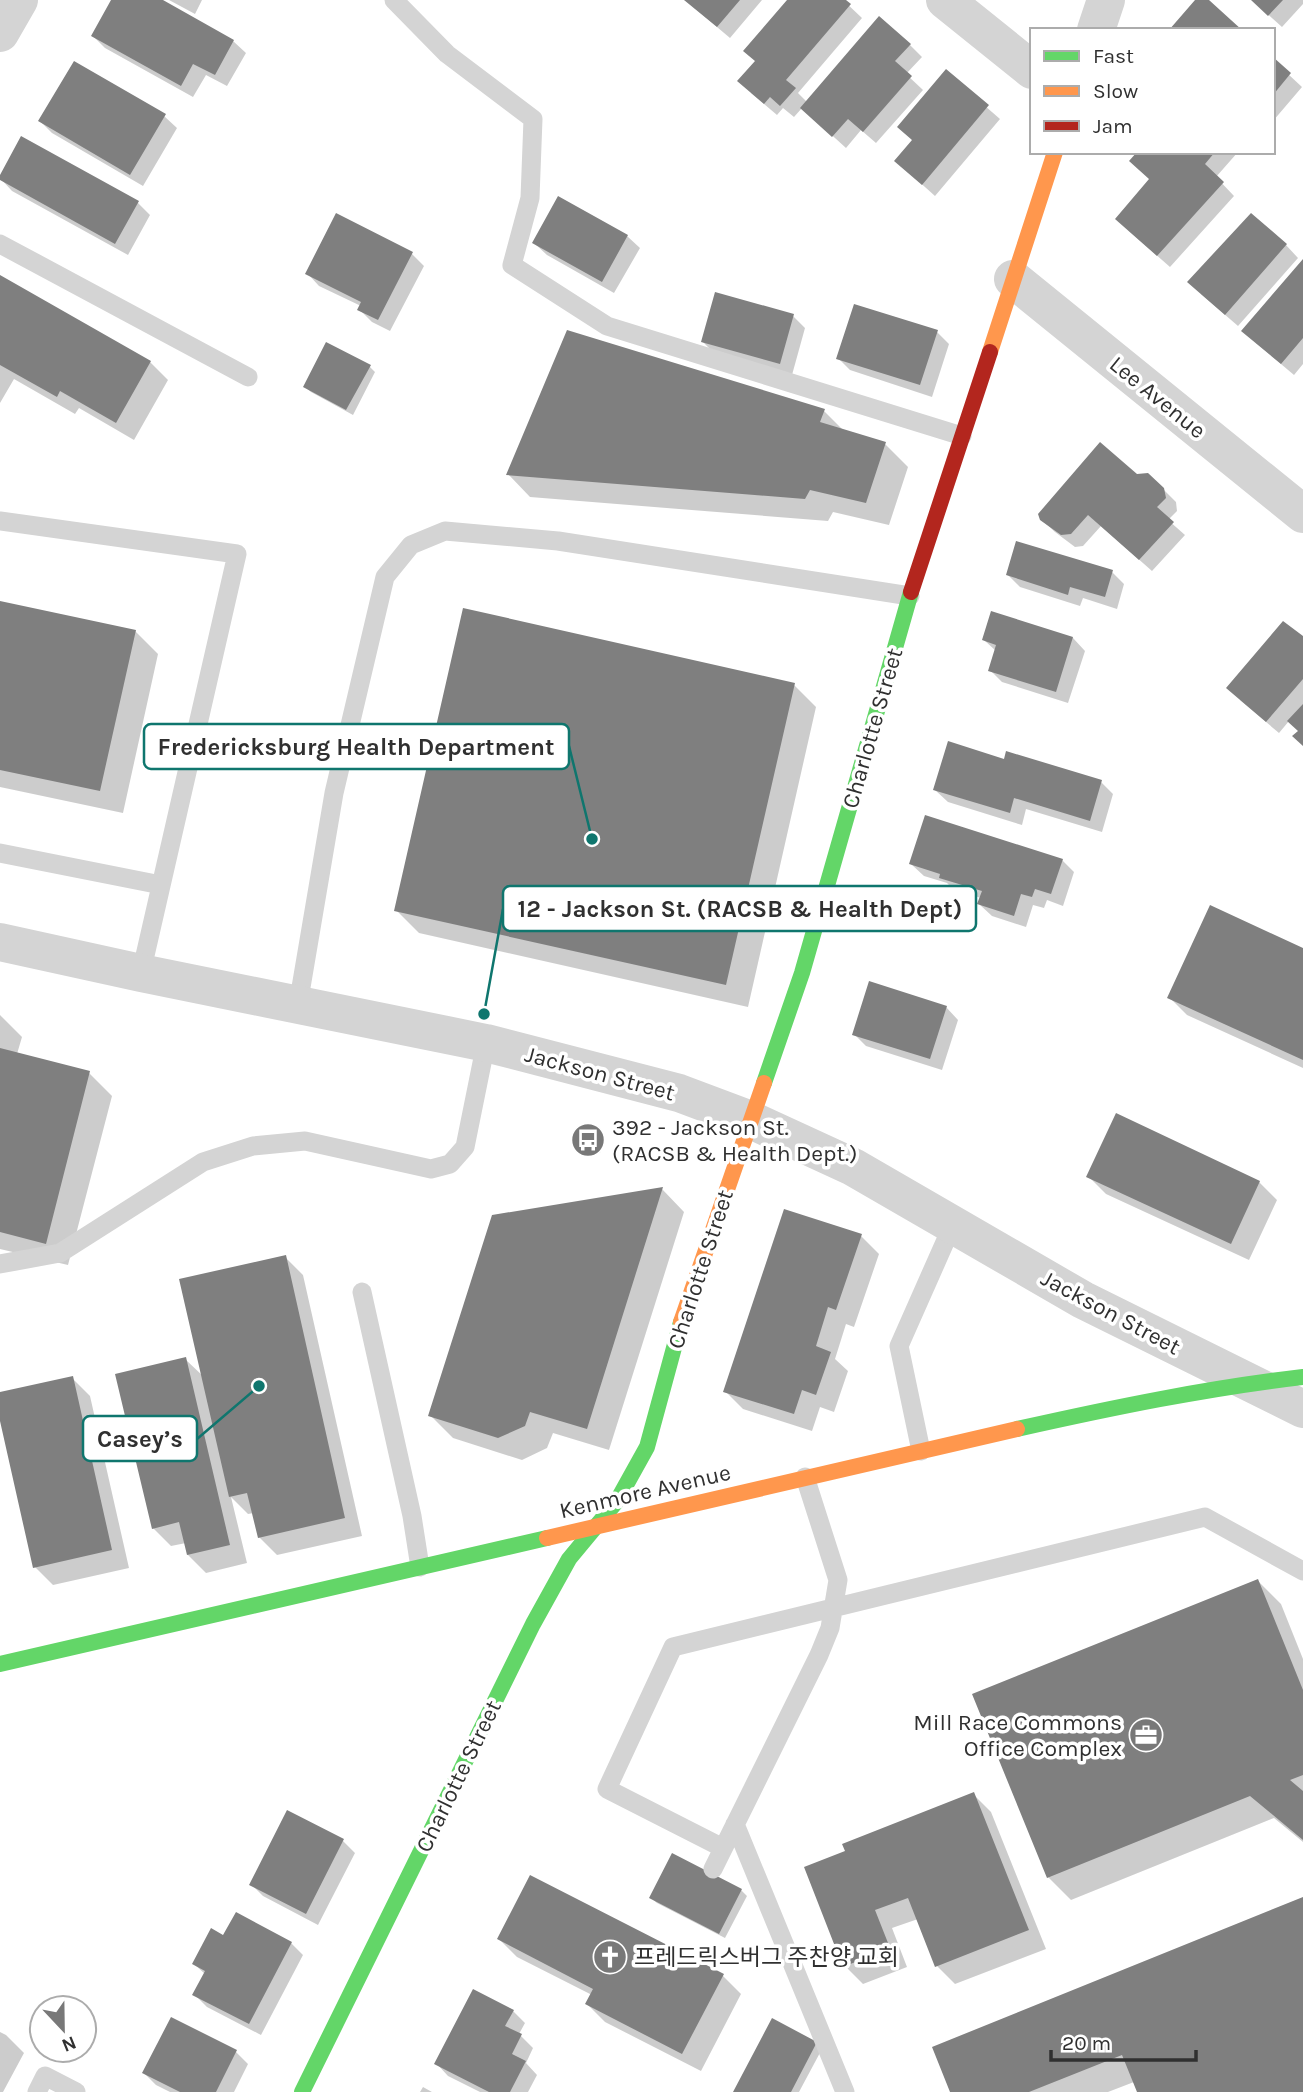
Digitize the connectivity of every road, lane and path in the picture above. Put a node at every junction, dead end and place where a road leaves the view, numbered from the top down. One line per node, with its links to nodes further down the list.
1 (19, 0): 6 (street)
2 (394, 0): 12 (lane)
3 (945, 0): 7 (street)
4 (1106, 0): 5 (street)
5 (1097, 28)
6 (0, 33)
7 (1030, 68)
8 (1054, 154): 10 (street, Charlotte Street)
9 (0, 244): 11 (lane)
10 (1013, 279): 12 (street, Charlotte Street); 13 (street, Lee Avenue)
11 (248, 377)
12 (962, 436): 15 (street, Charlotte Street)
13 (1303, 514)
14 (0, 521): 17 (lane)
15 (910, 596): 20 (lane); 22 (street, Charlotte Street)
16 (0, 853): 17 (lane)
17 (161, 885): 19 (lane)
18 (0, 942): 19 (street, Jackson Street)
19 (141, 973): 20 (street, Jackson Street)
20 (298, 1005): 21 (street, Jackson Street)
21 (486, 1043): 22 (street, Jackson Street); 24 (lane)
22 (751, 1120): 23 (street, Jackson Street); 31 (street, Charlotte Street)
23 (953, 1224): 27 (street, Jackson Street); 29 (lane)
24 (0, 1264)
25 (362, 1292): 32 (lane)
26 (1303, 1377): 27 (street, Kenmore Avenue)
27 (1252, 1383): 28 (street, Jackson Street); 29 (street, Kenmore Avenue)
28 (1303, 1409)
29 (921, 1451): 30 (street, Kenmore Avenue)
30 (806, 1477): 31 (street, Kenmore Avenue); 34 (lane)
31 (598, 1525): 32 (street, Kenmore Avenue); 41 (street, Charlotte Street)
32 (420, 1567): 35 (street, Kenmore Avenue)
33 (1303, 1571): 34 (lane)
34 (833, 1609): 36 (lane); 37 (lane)
35 (0, 1664)
36 (735, 1824): 37 (lane); 42 (lane)
37 (723, 1848): 38 (lane)
38 (713, 1869)
39 (37, 2092): 40 (lane)
40 (76, 2092)
41 (302, 2092)
42 (845, 2092)

